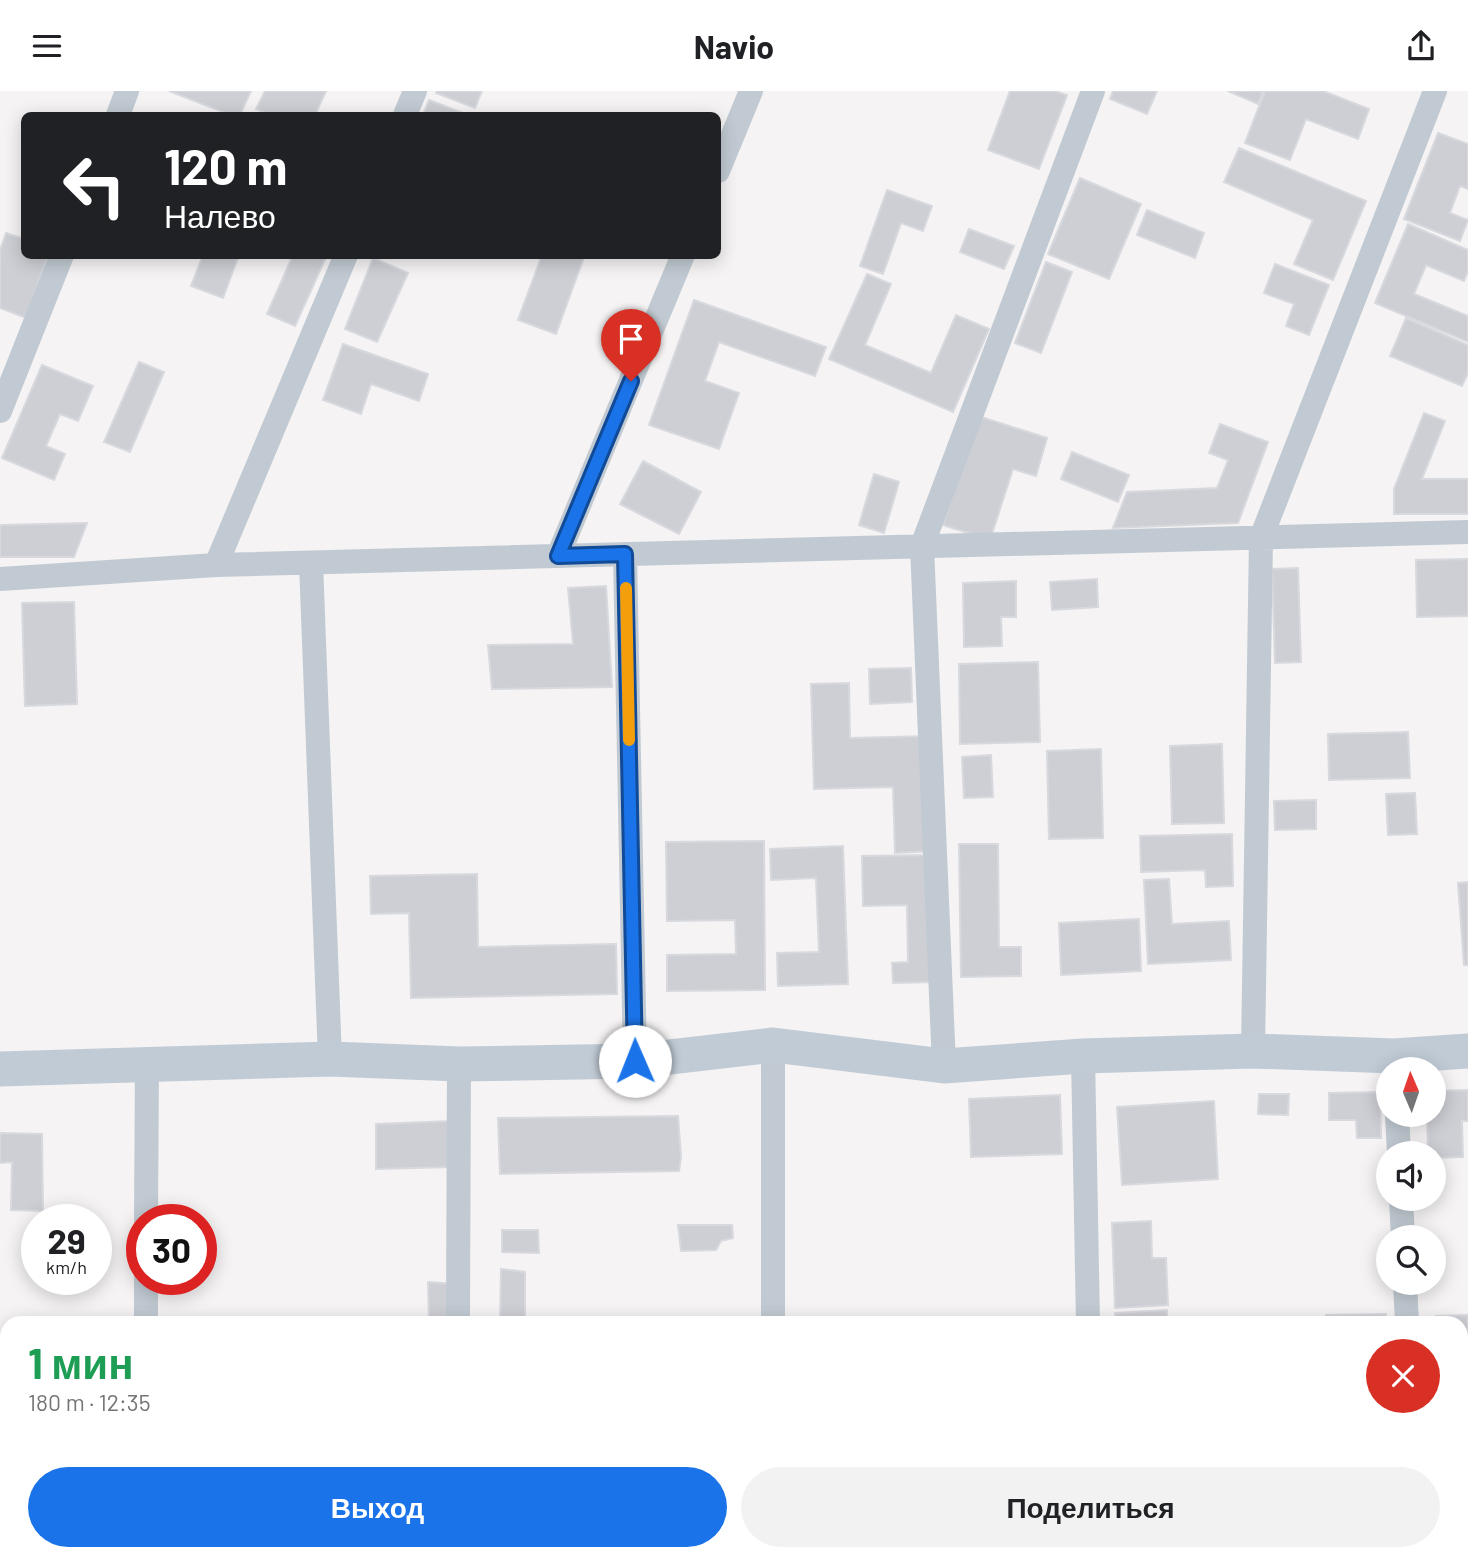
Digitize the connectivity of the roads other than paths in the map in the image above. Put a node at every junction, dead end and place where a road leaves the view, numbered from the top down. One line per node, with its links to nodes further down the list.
1 (127, 91): 6 (street)
2 (415, 91): 7 (street)
3 (751, 91): 8 (street)
4 (1093, 91): 15 (street)
5 (1435, 91): 14 (street)
6 (119, 112)
7 (406, 112)
8 (721, 164)
9 (60, 259): 12 (street)
10 (344, 259): 19 (street)
11 (681, 259): 17 (street)
12 (0, 411)
13 (1468, 532): 14 (street)
14 (1261, 538): 15 (street); 22 (street)
15 (922, 546): 16 (street); 31 (street)
16 (625, 554): 17 (street); 27 (street)
17 (558, 556): 18 (street)
18 (311, 562): 19 (street); 26 (street)
19 (216, 565): 20 (street)
20 (0, 579)
21 (773, 1045): 27 (street); 31 (street); 38 (street)
22 (1253, 1051): 24 (street); 28 (street)
23 (1468, 1051): 25 (street)
24 (1083, 1056): 31 (street); 39 (street)
25 (1432, 1057)
26 (330, 1059): 29 (street); 30 (street)
27 (635, 1061): 29 (street)
28 (1376, 1061)
29 (459, 1064): 37 (street)
30 (147, 1065): 32 (street); 33 (street)
31 (944, 1066)
32 (0, 1069)
33 (146, 1204)
34 (146, 1295): 36 (street)
35 (1406, 1295): 40 (street)
36 (146, 1316)
37 (458, 1316)
38 (773, 1316)
39 (1088, 1316)
40 (1407, 1316)

